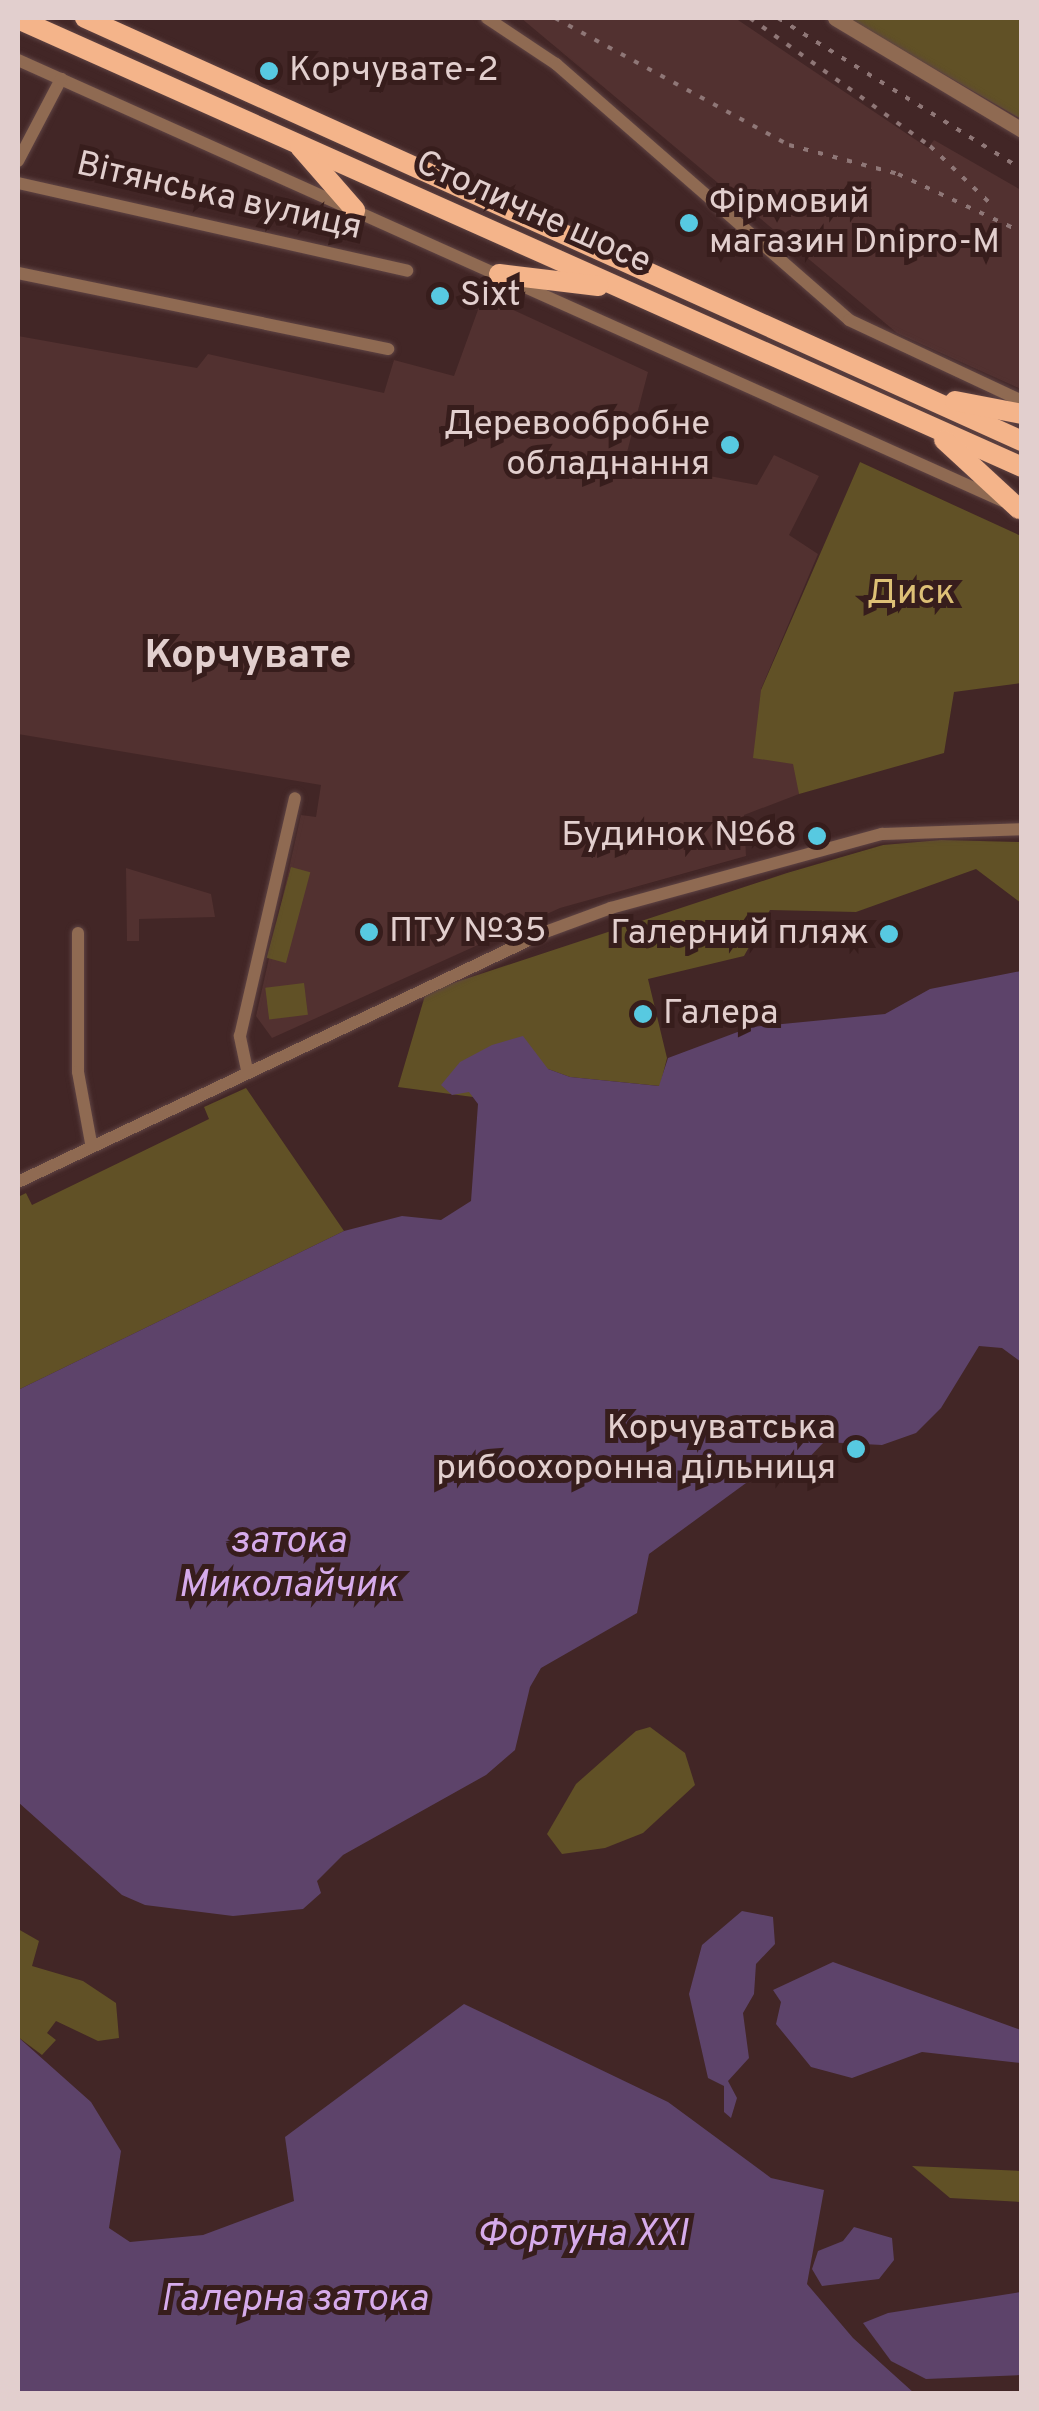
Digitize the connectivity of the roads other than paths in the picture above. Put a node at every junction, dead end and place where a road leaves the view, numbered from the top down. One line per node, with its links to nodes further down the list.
1 (86, 18): 17 (highway, Столичне шосе)
2 (487, 18): 18 (street)
3 (836, 18): 7 (street)
4 (18, 19): 8 (highway, Столичне шосе)
5 (18, 60): 6 (street)
6 (61, 79): 9 (street); 11 (street)
7 (1022, 130)
8 (296, 141): 11 (highway); 15 (highway, Столичне шосе)
9 (18, 161)
10 (18, 183): 12 (street, Вітянська вулиця)
11 (354, 210): 14 (street)
12 (407, 271)
13 (18, 274): 16 (street)
14 (499, 274): 15 (highway); 23 (street)
15 (620, 288): 20 (highway, Столичне шосе)
16 (388, 349)
17 (911, 391): 19 (highway); 21 (highway, Столичне шосе)
18 (1022, 401)
19 (1022, 414)
20 (910, 416): 22 (highway, Столичне шосе); 23 (highway)
21 (1022, 440)
22 (1022, 466)
23 (1019, 508)
24 (295, 798): 27 (street)
25 (1022, 830): 27 (street)
26 (78, 934): 28 (street)
27 (247, 1070): 28 (street)
28 (91, 1143): 29 (street)
29 (18, 1182)

